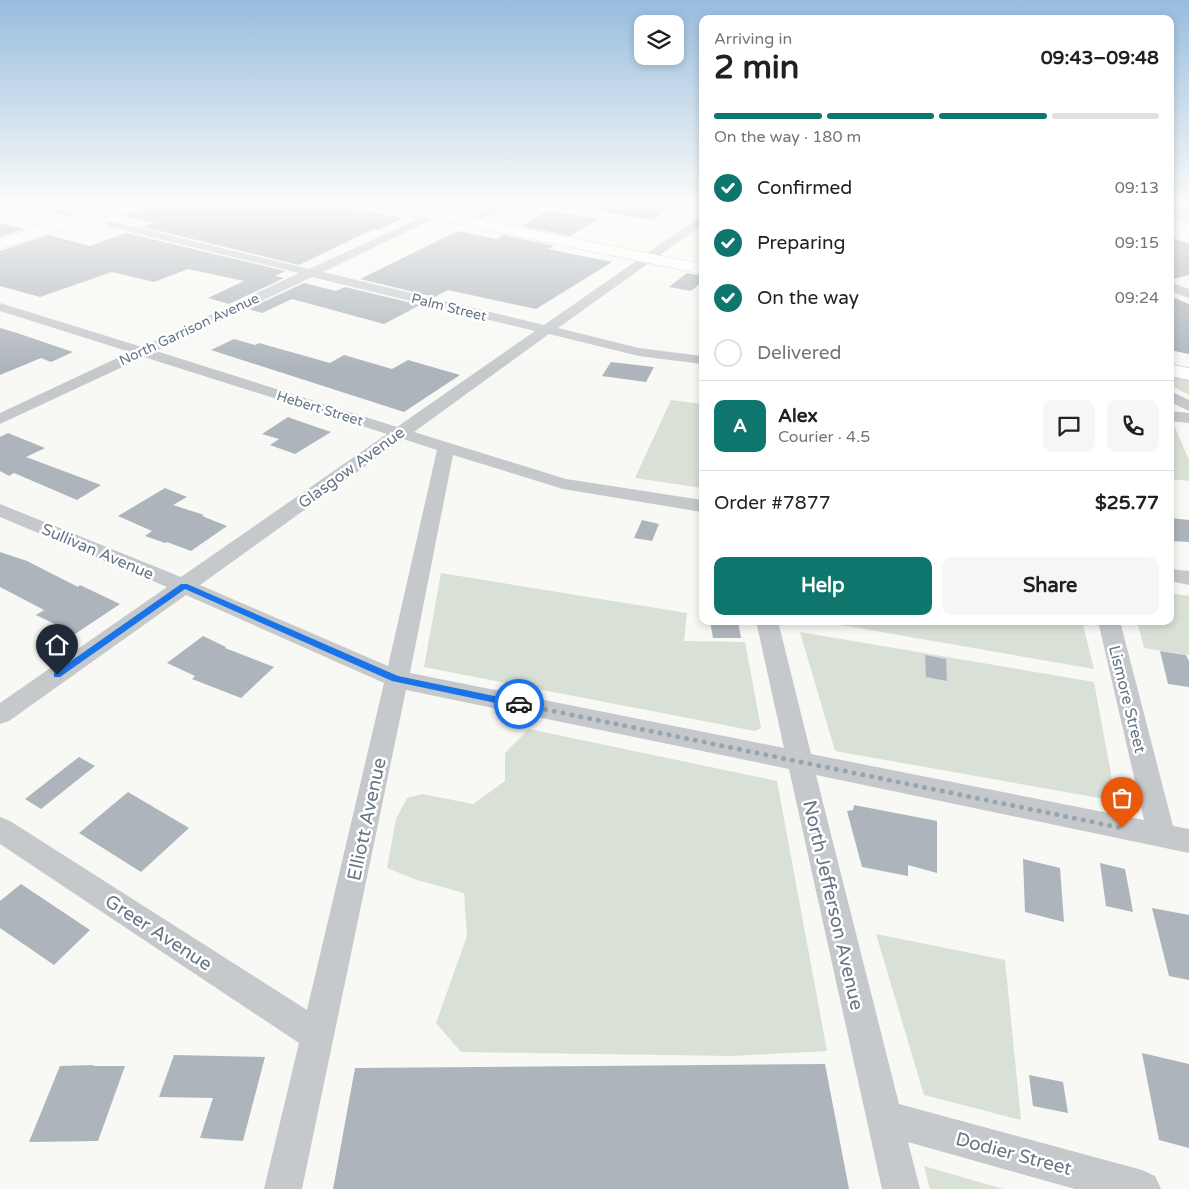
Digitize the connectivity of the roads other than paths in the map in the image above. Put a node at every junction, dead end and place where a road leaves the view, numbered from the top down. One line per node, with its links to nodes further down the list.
1 (247, 257): 8 (street, Palm Street)
2 (343, 257): 8 (street, North Garrison Avenue)
3 (650, 257): 10 (street, Glasgow Avenue)
4 (669, 257): 7 (main road)
5 (676, 257): 6 (main road)
6 (699, 263)
7 (699, 268)
8 (310, 273): 10 (street, Palm Street); 11 (street, North Garrison Avenue)
9 (0, 307): 11 (street, Hebert Street)
10 (545, 330): 12 (street, Palm Street); 18 (street, Glasgow Avenue)
11 (142, 352): 17 (street, North Garrison Avenue); 18 (street, Hebert Street)
12 (699, 360)
13 (1174, 398): 14 (street)
14 (1189, 406)
15 (1174, 416): 16 (street)
16 (1189, 418)
17 (0, 419)
18 (399, 432): 19 (street, Hebert Street); 24 (street, Glasgow Avenue)
19 (446, 448): 20 (street, Hebert Street); 27 (street, Elliott Avenue)
20 (699, 506)
21 (0, 510): 24 (street, Sullivan Avenue)
22 (1174, 576): 23 (street)
23 (1189, 578)
24 (184, 586): 27 (street, Sullivan Avenue); 28 (street, Glasgow Avenue)
25 (768, 625): 29 (street, North Jefferson Avenue)
26 (1110, 625): 31 (street, Lismore Street)
27 (396, 679): 29 (street, Sullivan Avenue); 33 (street, Elliott Avenue)
28 (0, 715)
29 (800, 763): 31 (street, Sullivan Avenue); 34 (street, North Jefferson Avenue)
30 (0, 829): 33 (street, Greer Avenue)
31 (1160, 835): 32 (street, Sullivan Avenue)
32 (1189, 841)
33 (317, 1035): 35 (street, Elliott Avenue)
34 (885, 1118): 36 (street, North Jefferson Avenue); 37 (street, Dodier Street)
35 (284, 1189)
36 (901, 1189)
37 (1142, 1189)

